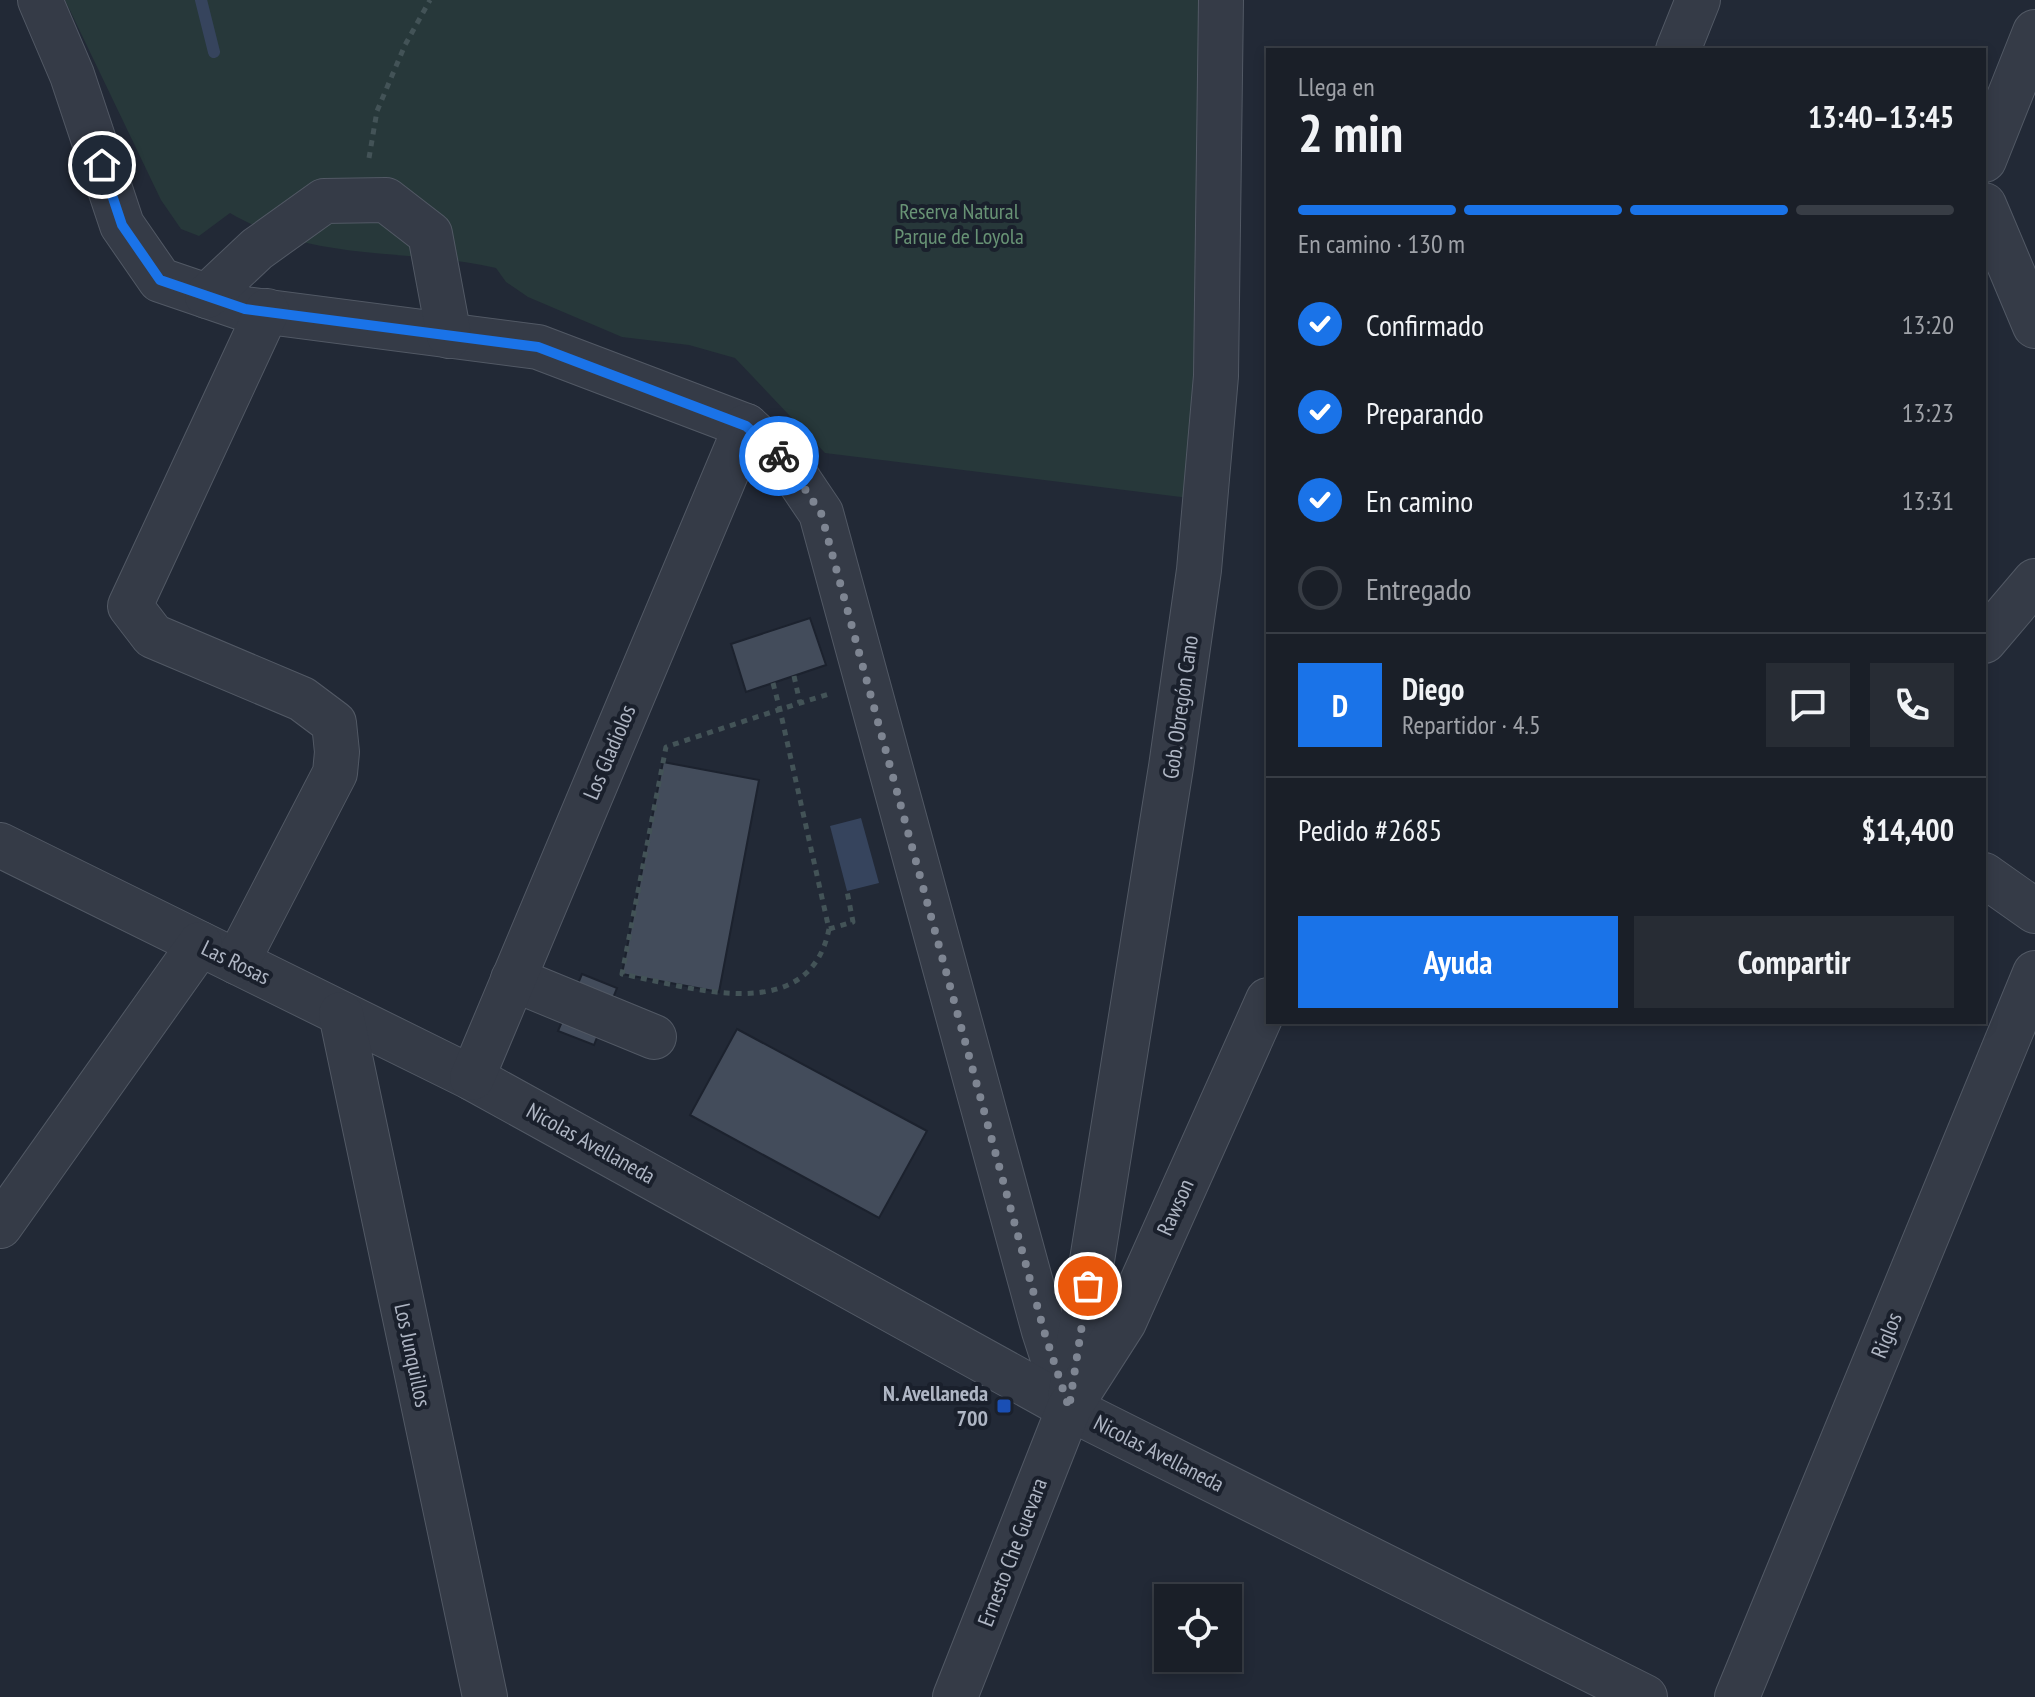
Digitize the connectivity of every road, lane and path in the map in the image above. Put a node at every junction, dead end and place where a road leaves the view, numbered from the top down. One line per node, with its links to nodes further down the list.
1 (40, 0): 10 (street)
2 (430, 0): 8 (path)
3 (1221, 0): 35 (street, Gob. Obregón Cano)
4 (1698, 0): 6 (street)
5 (2035, 32): 7 (street)
6 (1679, 48)
7 (1986, 155)
8 (362, 201): 10 (street); 13 (street)
9 (1986, 210): 12 (street)
10 (207, 296): 11 (street)
11 (267, 311): 13 (street); 27 (street)
12 (2035, 326)
13 (449, 336): 14 (street)
14 (746, 426): 29 (street, Los Gladiolos); 35 (street)
15 (2035, 581): 16 (street)
16 (1986, 639)
17 (794, 676): 20 (path)
18 (773, 683): 21 (path)
19 (833, 692): 20 (path)
20 (800, 703): 21 (path)
21 (780, 710): 26 (path); 26 (path)
22 (0, 845): 27 (street, Las Rosas)
23 (1986, 876): 25 (street)
24 (847, 891): 26 (path)
25 (2035, 911)
26 (829, 929)
27 (218, 953): 31 (street, Las Rosas); 34 (street)
28 (2035, 973): 39 (street, Riglos)
29 (513, 979): 32 (street); 33 (street, Los Gladiolos)
30 (1266, 1004): 35 (street, Rawson)
31 (341, 1014): 33 (street, Las Rosas); 36 (street, Los Junquillos)
32 (654, 1037)
33 (472, 1078): 35 (street, Nicolas Avellaneda)
34 (0, 1226)
35 (1069, 1408): 37 (street, Ernesto Che Guevara); 38 (street, Nicolas Avellaneda)
36 (485, 1697)
37 (955, 1697)
38 (1645, 1697)
39 (1737, 1697)

